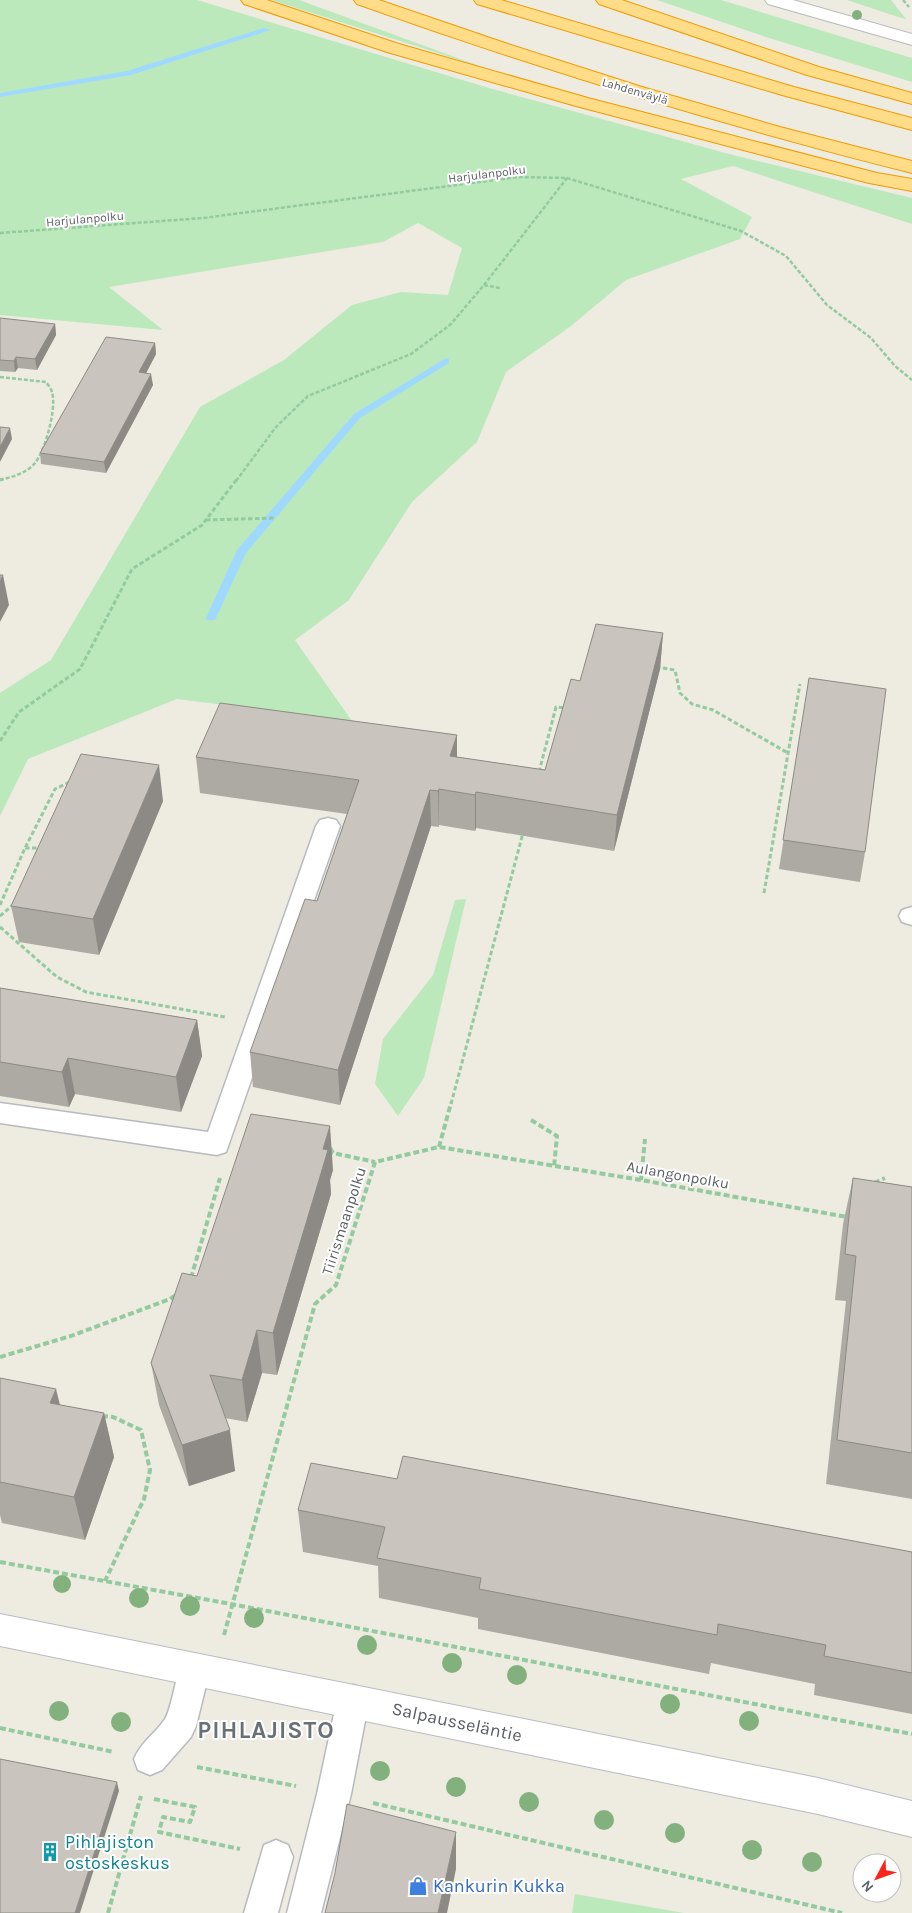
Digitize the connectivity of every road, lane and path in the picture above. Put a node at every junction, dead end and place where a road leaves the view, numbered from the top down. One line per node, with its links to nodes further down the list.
1 (250, 0): 11 (highway)
2 (363, 0): 9 (highway, Lahdenväylä)
3 (483, 0): 8 (highway)
4 (605, 0): 7 (highway)
5 (774, 0): 6 (street)
6 (912, 40)
7 (912, 99)
8 (912, 124)
9 (912, 167)
10 (567, 178): 12 (path, Harjulanpolku); 13 (path); 16 (path, Harjulanpolku)
11 (912, 186)
12 (0, 233)
13 (484, 285): 14 (path); 19 (path)
14 (500, 288)
15 (0, 377): 17 (path)
16 (912, 380)
17 (0, 480)
18 (275, 518): 19 (path)
19 (206, 520): 23 (path)
20 (648, 666): 24 (path)
21 (800, 684): 24 (path)
22 (572, 709): 26 (path)
23 (0, 741)
24 (788, 753): 31 (path)
25 (74, 781): 29 (path)
26 (536, 781)
27 (328, 826): 36 (lane)
28 (524, 828): 42 (path)
29 (25, 848): 30 (path); 33 (path)
30 (47, 848)
31 (764, 893)
32 (17, 901): 34 (path)
33 (0, 905)
34 (0, 916)
35 (0, 927): 36 (path)
36 (260, 1023): 40 (lane)
37 (0, 1114): 40 (lane)
38 (531, 1120): 44 (path)
39 (645, 1139): 46 (path)
40 (217, 1144): 49 (path)
41 (328, 1146): 43 (path)
42 (439, 1147): 43 (path, Tiirismaanpolku); 44 (path, Aulangonpolku)
43 (376, 1162): 55 (path, Tiirismaanpolku)
44 (554, 1167): 46 (path, Aulangonpolku)
45 (885, 1178): 47 (path)
46 (640, 1180): 48 (path, Aulangonpolku)
47 (870, 1185)
48 (851, 1218)
49 (188, 1286)
50 (182, 1290): 51 (path)
51 (0, 1357)
52 (94, 1414): 54 (path)
53 (0, 1562): 54 (path)
54 (105, 1581): 55 (path)
55 (231, 1604): 60 (path)
56 (0, 1630): 57 (street, Salpausseläntie)
57 (194, 1669): 58 (street, Salpausseläntie); 61 (lane)
58 (353, 1700): 62 (lane); 64 (street, Salpausseläntie)
59 (0, 1728): 61 (path)
60 (912, 1734)
61 (150, 1759): 62 (path); 63 (path)
62 (334, 1794): 68 (lane); 69 (path)
63 (141, 1796): 65 (path); 66 (path)
64 (912, 1819)
65 (276, 1857): 67 (lane)
66 (108, 1913)
67 (261, 1913)
68 (304, 1913)
69 (842, 1913)

